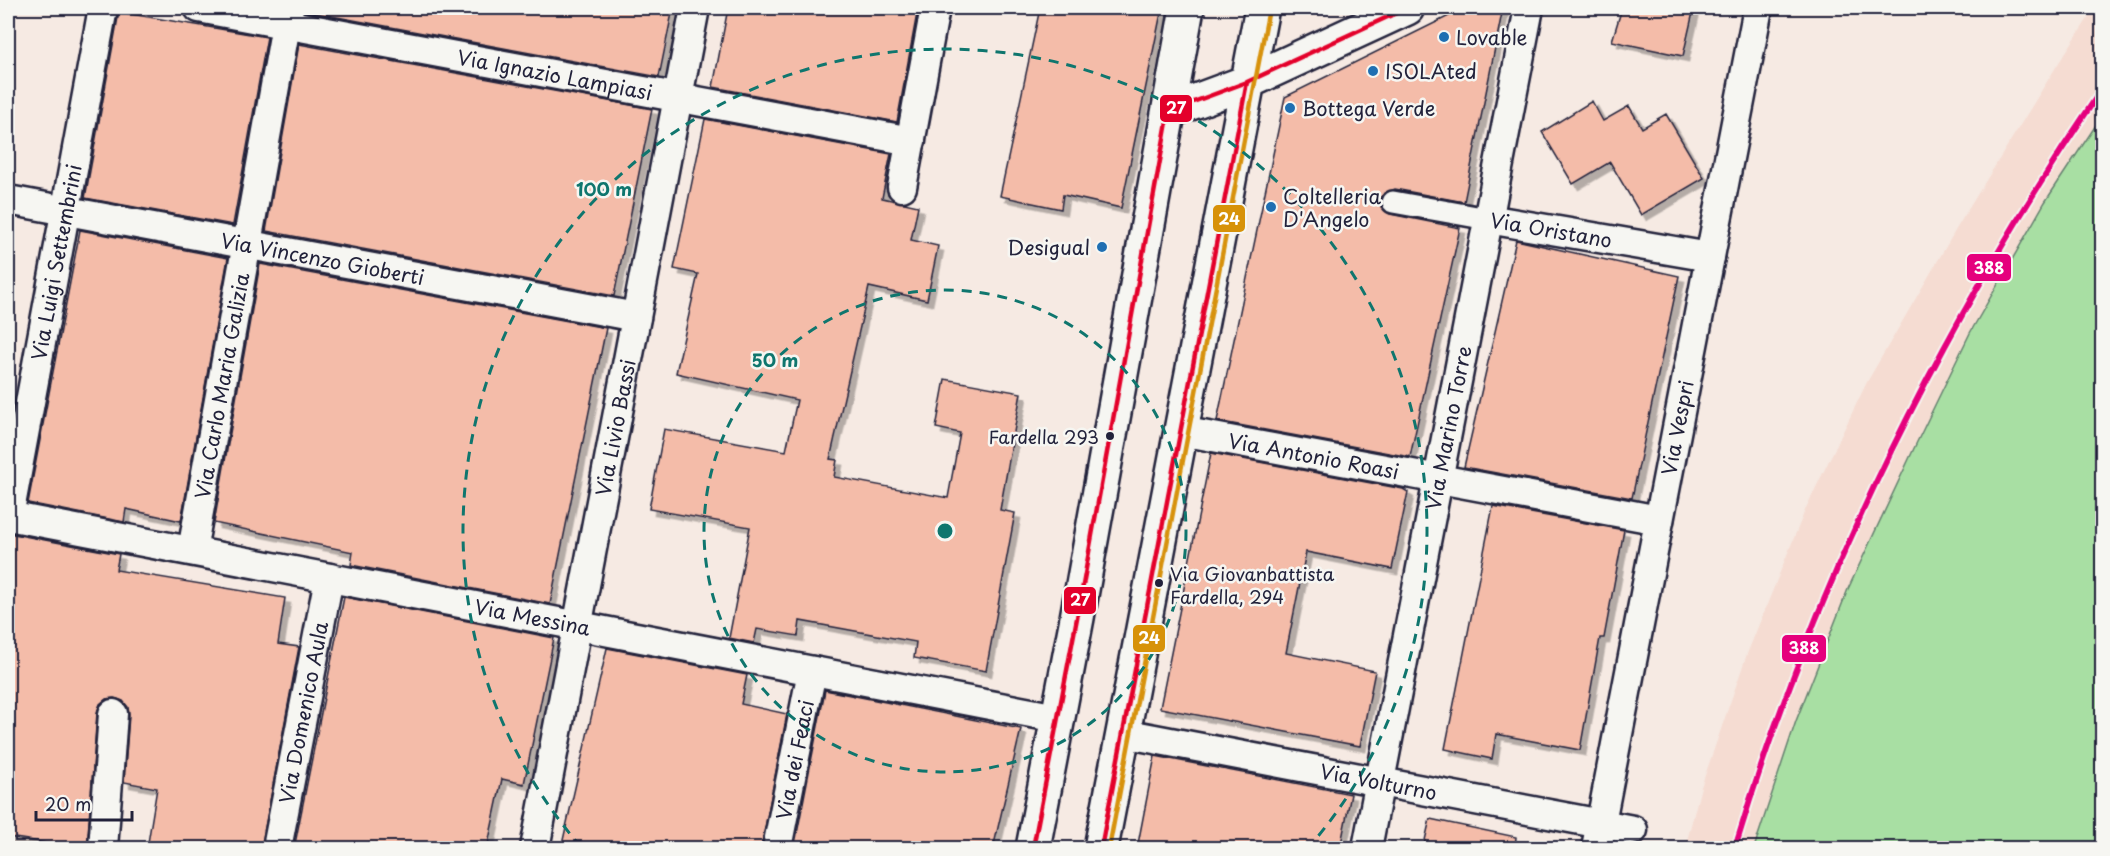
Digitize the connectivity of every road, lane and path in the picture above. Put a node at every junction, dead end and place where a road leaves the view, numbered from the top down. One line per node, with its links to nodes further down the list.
1 (103, 8): 18 (street, Via Luigi Settembrini)
2 (199, 8): 10 (street, Via Ignazio Lampiasi)
3 (695, 8): 12 (street, Via Livio Bassi)
4 (935, 8): 14 (street)
5 (1187, 8): 13 (main road)
6 (1262, 8): 11 (main road)
7 (1407, 8): 11 (main road)
8 (1529, 8): 19 (street, Via Marino Torre)
9 (1758, 8): 21 (street, Via Vespri)
10 (288, 16): 12 (street, Via Ignazio Lampiasi); 20 (street, Via Carlo Maria Galizia)
11 (1247, 82): 13 (main road); 23 (main road)
12 (678, 98): 14 (street, Via Ignazio Lampiasi); 22 (street, Via Livio Bassi)
13 (1169, 111): 32 (main road)
14 (911, 141): 15 (street)
15 (902, 187)
16 (8, 200): 18 (street, Via Vincenzo Gioberti)
17 (1393, 202): 19 (street, Via Oristano)
18 (66, 211): 20 (street, Via Vincenzo Gioberti); 25 (street, Via Luigi Settembrini)
19 (1488, 219): 21 (street, Via Oristano); 24 (street, Via Marino Torre)
20 (247, 244): 22 (street, Via Vincenzo Gioberti); 27 (street, Via Carlo Maria Galizia)
21 (1710, 257): 26 (street, Via Vespri)
22 (636, 317): 29 (street, Via Livio Bassi)
23 (1181, 431): 24 (street, Via Antonio Roasi); 33 (main road)
24 (1438, 479): 26 (street, Via Antonio Roasi); 34 (street, Via Marino Torre)
25 (8, 516): 27 (street, Via Messina)
26 (1659, 520): 36 (street, Via Vespri)
27 (192, 551): 28 (street, Via Messina)
28 (329, 578): 29 (street, Via Messina); 38 (street, Via Domenico Aula)
29 (577, 626): 30 (street, Via Messina); 39 (street, Via Livio Bassi)
30 (812, 671): 32 (street, Via Messina); 40 (street, Via dei Feaci)
31 (113, 714): 37 (street)
32 (1057, 718): 41 (main road)
33 (1123, 733): 34 (street, Via Volturno); 42 (main road)
34 (1380, 781): 36 (street, Via Volturno); 43 (street, Via Marino Torre)
35 (1633, 830): 36 (street, Via Volturno)
36 (1599, 836)
37 (103, 849)
38 (277, 849)
39 (535, 849)
40 (777, 849)
41 (1033, 849)
42 (1101, 849)
43 (1367, 849)

